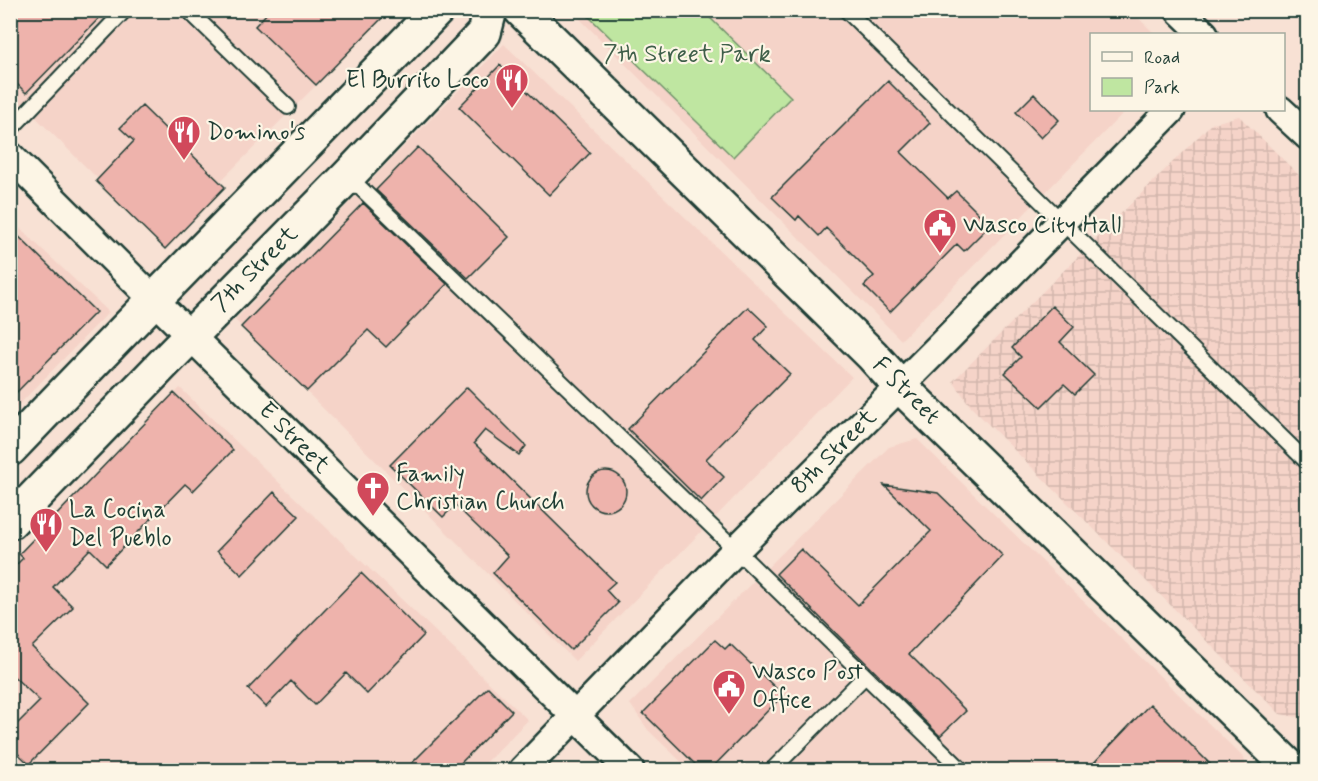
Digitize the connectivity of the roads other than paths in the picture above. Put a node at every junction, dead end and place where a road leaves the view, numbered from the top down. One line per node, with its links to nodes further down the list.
1 (125, 10): 12 (lane)
2 (188, 10): 9 (lane)
3 (437, 10): 17 (street, 7th Street)
4 (490, 10): 15 (street, 7th Street)
5 (521, 10): 19 (street, F Street)
6 (846, 10): 16 (lane)
7 (1179, 10): 8 (street)
8 (1203, 33)
9 (288, 107)
10 (1170, 111): 16 (street, 8th Street)
11 (1281, 111): 13 (street)
12 (10, 130)
13 (1308, 136)
14 (10, 156): 17 (street, E Street)
15 (348, 176): 18 (street, 7th Street); 23 (lane)
16 (1061, 221): 19 (street, 8th Street); 21 (lane)
17 (154, 300): 18 (street, E Street); 20 (street, 7th Street)
18 (191, 335): 22 (street, 7th Street); 25 (street, E Street)
19 (900, 386): 23 (street, 8th Street); 31 (street, F Street)
20 (10, 449)
21 (1308, 463)
22 (10, 522)
23 (736, 550): 24 (lane); 25 (street, 8th Street)
24 (865, 676): 29 (lane); 30 (lane)
25 (575, 717): 27 (street, 8th Street); 28 (street, E Street)
26 (1308, 761): 32 (street)
27 (523, 771)
28 (630, 771)
29 (772, 771)
30 (962, 771)
31 (1293, 771)
32 (1298, 771)

